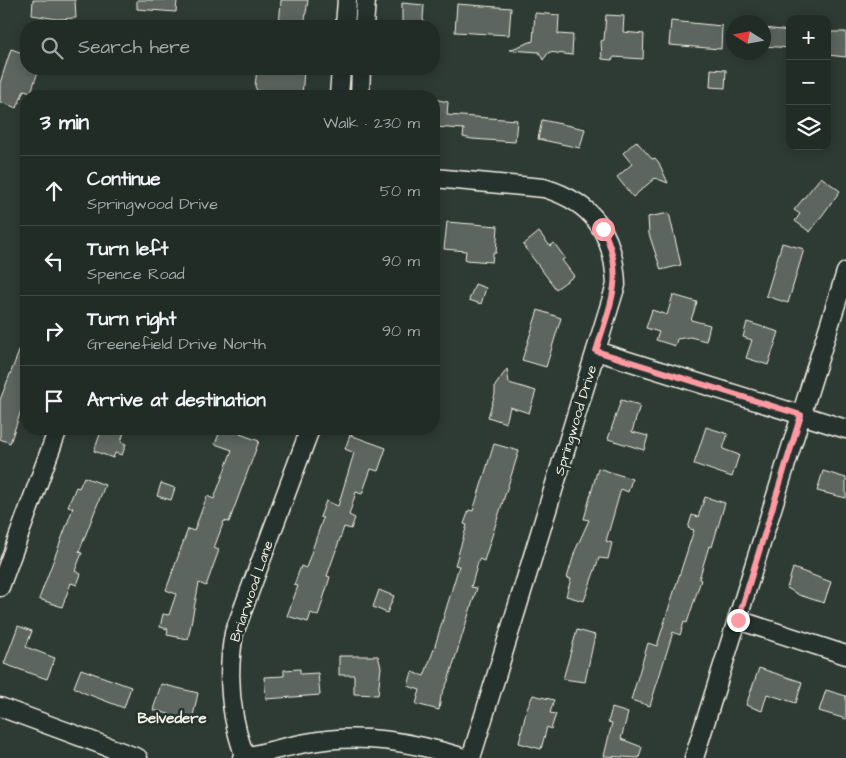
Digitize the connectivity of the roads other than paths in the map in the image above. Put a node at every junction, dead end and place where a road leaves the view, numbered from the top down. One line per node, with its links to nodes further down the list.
1 (347, 0): 3 (street)
2 (366, 0): 4 (street)
3 (345, 20)
4 (364, 20)
5 (340, 75): 7 (street)
6 (361, 75): 8 (street)
7 (339, 90)
8 (360, 90)
9 (440, 179): 11 (street, Springwood Drive)
10 (846, 272): 12 (street)
11 (596, 351): 12 (street); 23 (street, Springwood Drive)
12 (801, 415): 13 (street); 17 (street)
13 (846, 429)
14 (56, 435): 16 (street)
15 (308, 435): 21 (street, Briarwood Lane)
16 (0, 587)
17 (738, 620): 18 (street); 24 (street)
18 (846, 655)
19 (0, 707): 20 (street)
20 (138, 758)
21 (243, 758): 22 (street)
22 (465, 758)
23 (471, 758)
24 (694, 758)

